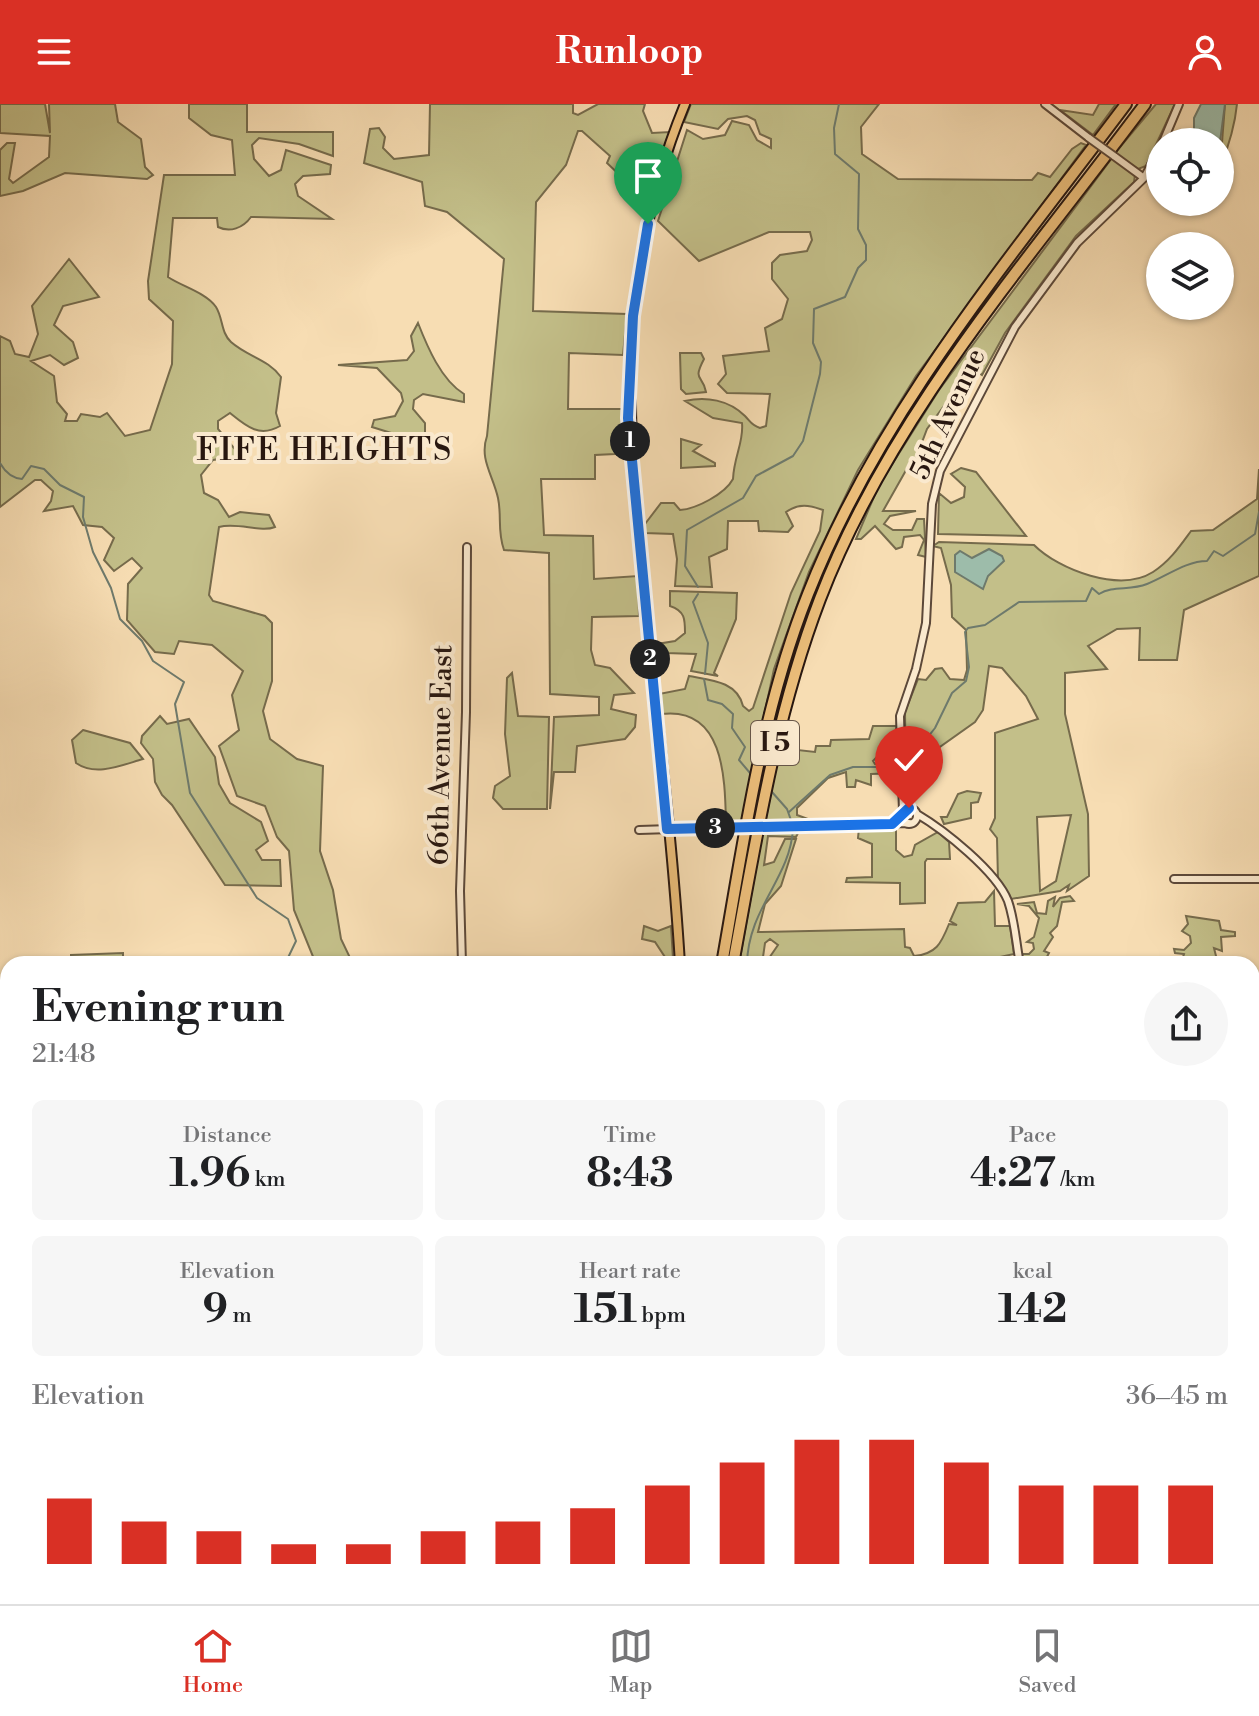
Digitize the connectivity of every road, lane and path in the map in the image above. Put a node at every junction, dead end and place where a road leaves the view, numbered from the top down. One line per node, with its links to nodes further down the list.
1 (687, 104): 19 (main road)
2 (1045, 104): 9 (street, bridge)
3 (1126, 104): 12 (highway, I 5)
4 (1136, 104): 12 (highway, I 5); 13 (highway, I 5)
5 (1145, 104): 9 (highway, I 5)
6 (1152, 104): 9 (highway)
7 (1179, 104): 8 (street)
8 (1169, 128)
9 (1110, 156): 11 (street); 13 (highway, I 5)
10 (1146, 174): 11 (street, 5th Avenue)
11 (1144, 178): 15 (street, 5th Avenue)
12 (989, 287): 25 (highway, I 5)
13 (956, 356): 26 (highway, I 5)
14 (467, 547): 23 (street, 66th Avenue East)
15 (903, 797): 16 (street, 5th Avenue); 17 (street)
16 (902, 813): 17 (street); 17 (street); 18 (street)
17 (913, 817): 18 (street); 27 (street)
18 (892, 824): 19 (street, bridge)
19 (667, 829): 20 (street); 24 (main road)
20 (639, 830)
21 (1174, 879): 22 (street)
22 (1259, 879)
23 (462, 956)
24 (679, 956)
25 (723, 956)
26 (735, 956)
27 (1019, 956)

